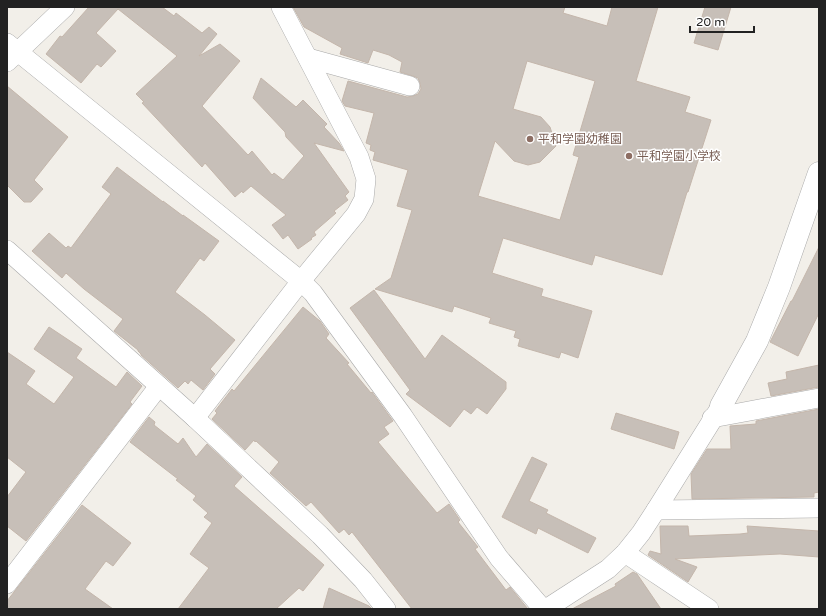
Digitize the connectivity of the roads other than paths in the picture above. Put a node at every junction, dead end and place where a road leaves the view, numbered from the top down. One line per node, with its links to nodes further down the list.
1 (65, 7): 3 (street)
2 (281, 7): 4 (street)
3 (10, 52): 8 (street)
4 (308, 58): 5 (street); 8 (street)
5 (410, 86)
6 (819, 173): 11 (street)
7 (7, 250): 9 (street)
8 (301, 281): 12 (street); 18 (street)
9 (159, 386): 12 (street); 16 (street)
10 (819, 398): 11 (street)
11 (716, 412): 14 (street)
12 (194, 418): 17 (street)
13 (819, 508): 14 (street)
14 (656, 510): 15 (street)
15 (625, 553): 18 (street); 19 (street)
16 (7, 584)
17 (386, 609)
18 (544, 609)
19 (709, 609)

